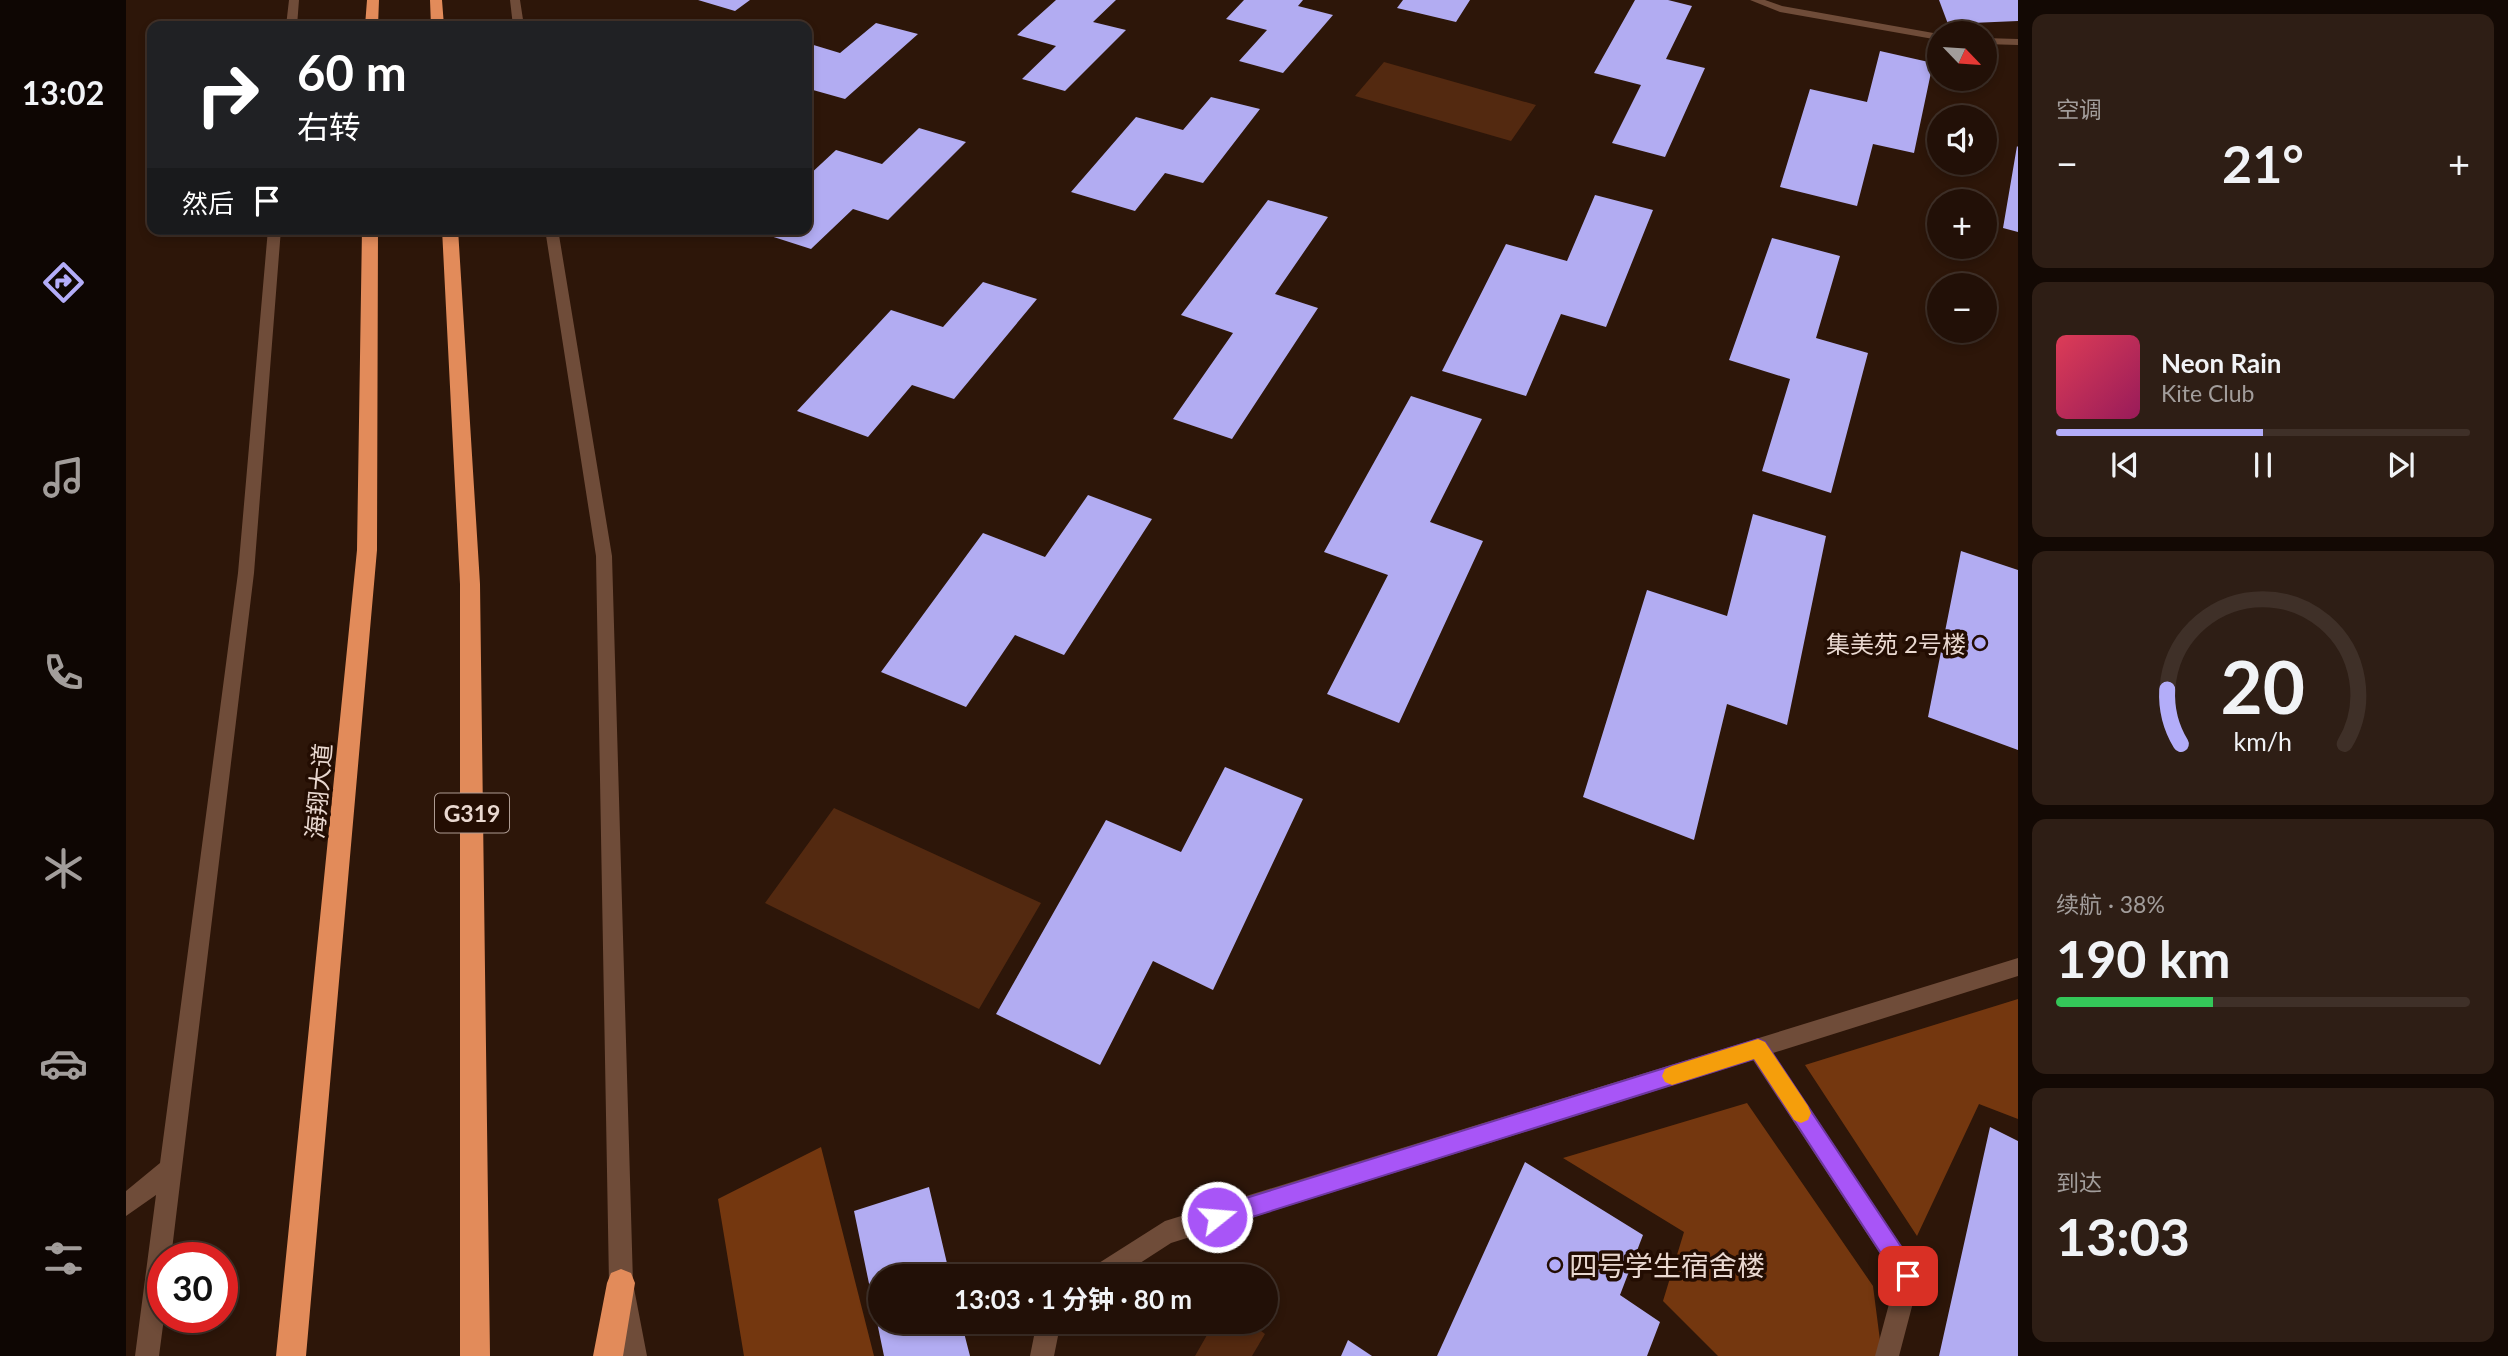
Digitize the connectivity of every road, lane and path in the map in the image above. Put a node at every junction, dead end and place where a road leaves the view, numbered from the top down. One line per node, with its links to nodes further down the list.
1 (294, 0): 6 (street)
2 (373, 0): 7 (highway)
3 (436, 0): 8 (highway)
4 (515, 0): 9 (street)
5 (1755, 0): 10 (street)
6 (292, 21)
7 (372, 21)
8 (438, 21)
9 (518, 21)
10 (1927, 35)
11 (1997, 41): 12 (street)
12 (2018, 42)
13 (274, 235): 19 (street)
14 (370, 235): 25 (highway, 海翔大道)
15 (450, 235): 26 (highway, G319)
16 (552, 235): 22 (street)
17 (2018, 967): 18 (street)
18 (1758, 1049): 21 (street); 30 (street)
19 (171, 1169): 20 (street); 24 (street)
20 (126, 1205)
21 (1118, 1264)
22 (621, 1283): 27 (highway); 28 (street)
23 (1046, 1334): 29 (street)
24 (147, 1356)
25 (291, 1356)
26 (475, 1356)
27 (608, 1356)
28 (635, 1356)
29 (1042, 1356)
30 (1887, 1356)

